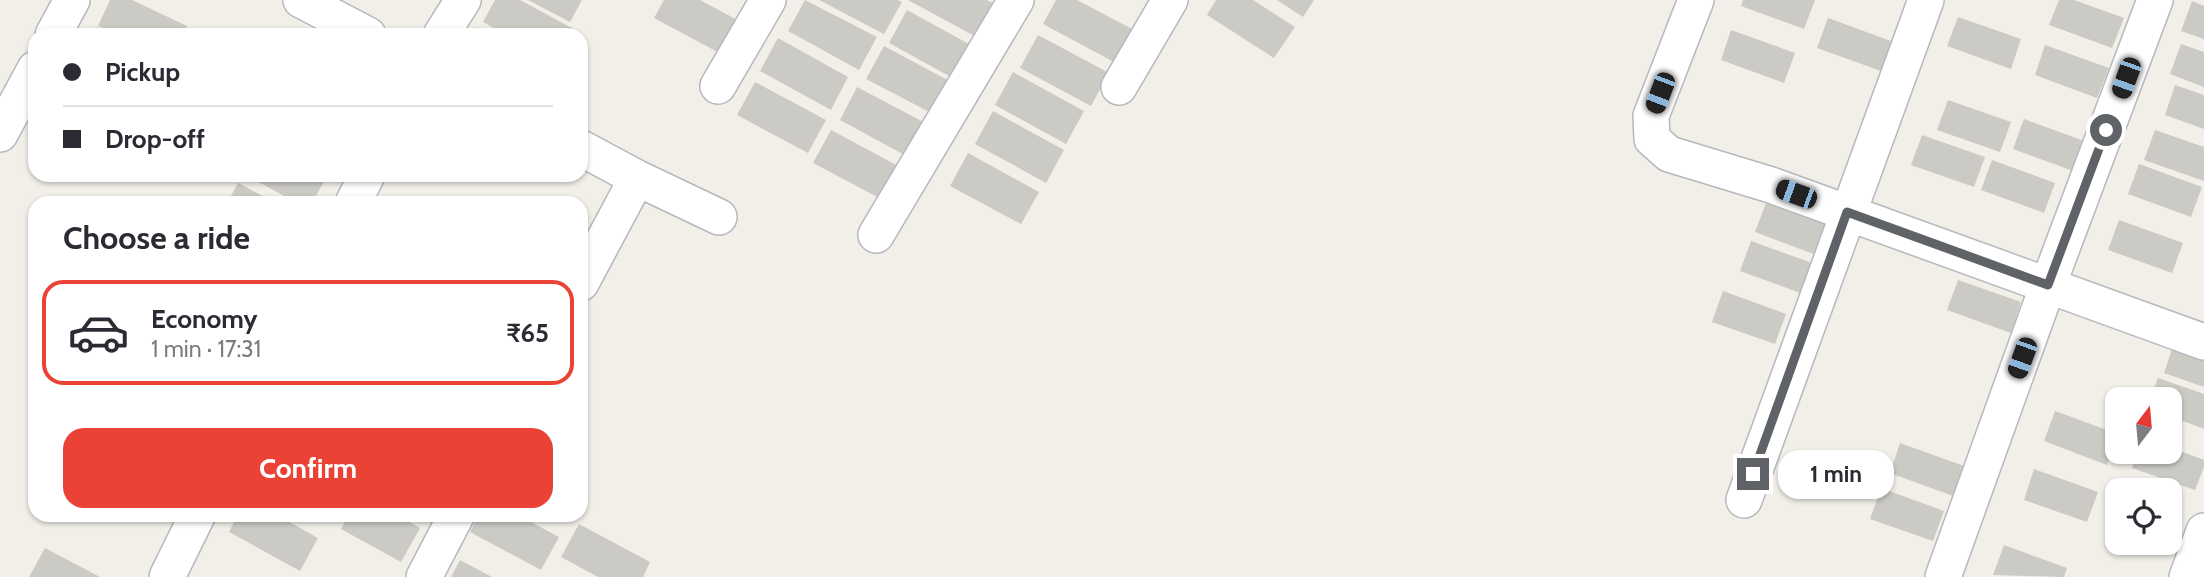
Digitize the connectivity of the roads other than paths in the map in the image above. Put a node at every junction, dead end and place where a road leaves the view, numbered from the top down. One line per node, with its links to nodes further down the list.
1 (72, 0): 10 (street)
2 (301, 0): 11 (street)
3 (463, 0): 12 (street)
4 (768, 0): 14 (street)
5 (1016, 0): 21 (street)
6 (1170, 0): 15 (street)
7 (1696, 0): 19 (street)
8 (1926, 0): 19 (street)
9 (2155, 0): 23 (street)
10 (57, 28)
11 (355, 28)
12 (445, 28)
13 (28, 82): 16 (street)
14 (718, 86)
15 (1119, 87)
16 (0, 134)
17 (588, 152): 18 (street)
18 (637, 178): 20 (street); 22 (street)
19 (1847, 212): 23 (street); 25 (street)
20 (719, 217)
21 (876, 235)
22 (588, 270)
23 (2048, 285): 24 (street); 31 (street)
24 (2204, 342)
25 (1744, 500)
26 (194, 522): 29 (street)
27 (453, 522): 30 (street)
28 (2204, 531): 32 (street)
29 (167, 577)
30 (424, 577)
31 (1943, 577)
32 (2187, 577)

